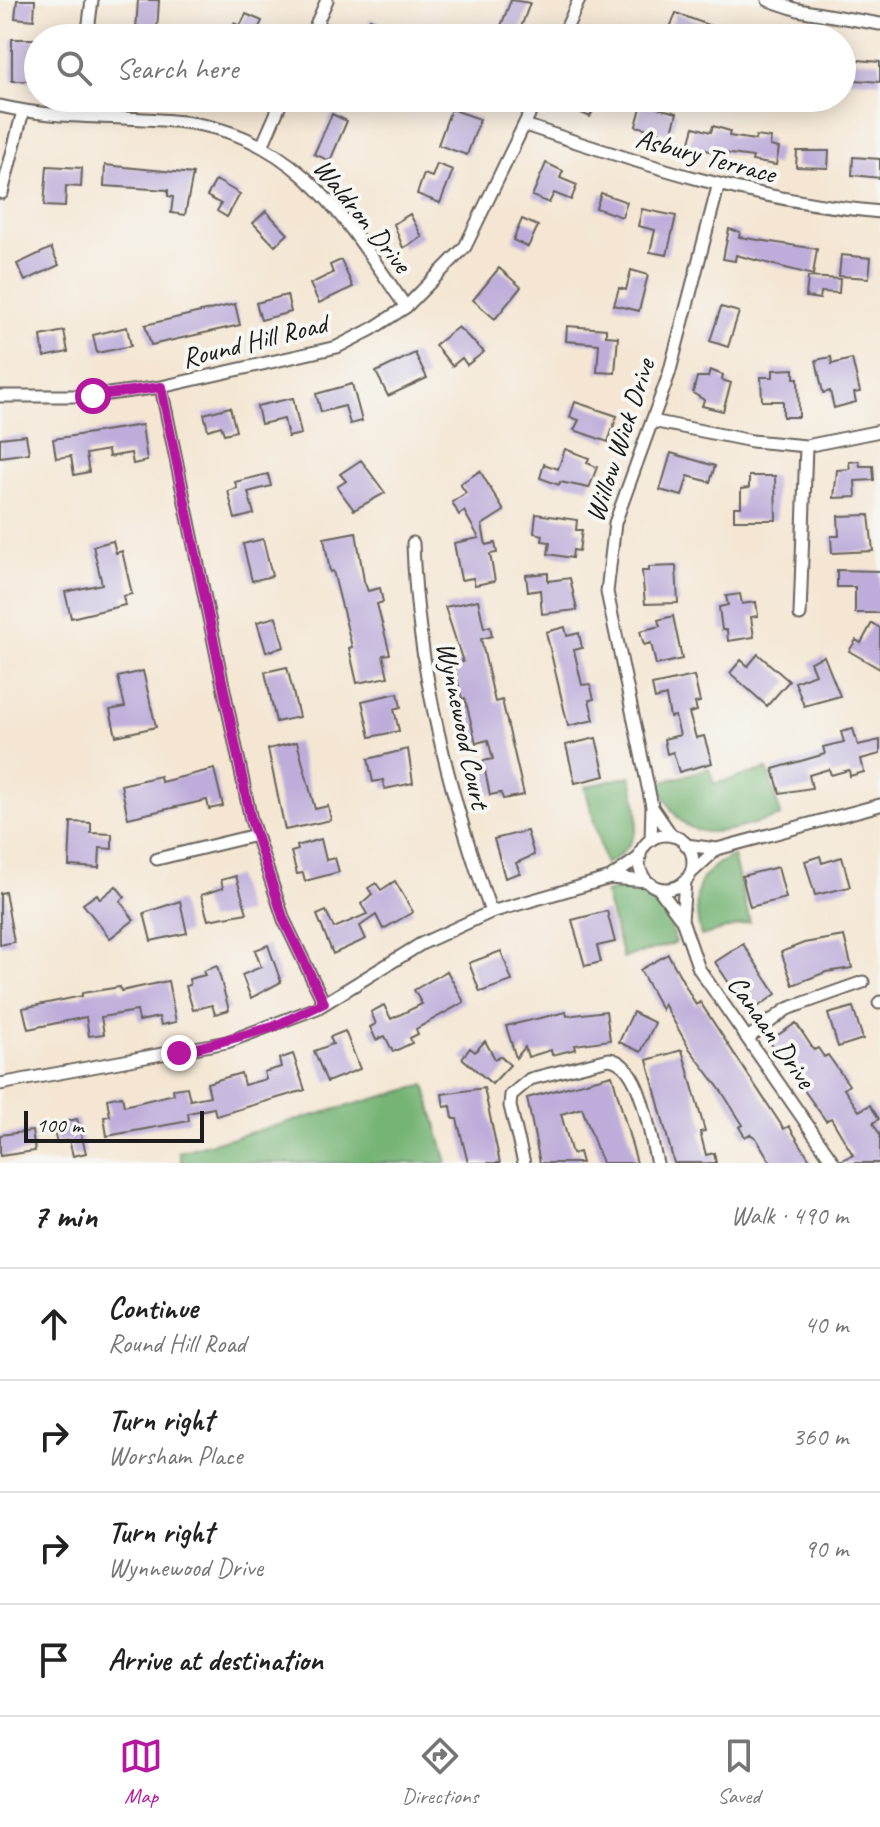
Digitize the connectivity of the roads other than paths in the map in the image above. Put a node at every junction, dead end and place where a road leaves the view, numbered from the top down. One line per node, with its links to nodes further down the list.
1 (92, 0): 6 (street)
2 (327, 0): 7 (street)
3 (579, 0): 8 (street)
4 (768, 0): 5 (street)
5 (799, 5): 9 (street)
6 (89, 24)
7 (316, 24)
8 (568, 24)
9 (880, 24)
10 (0, 106): 11 (street, Waldron Drive)
11 (23, 111): 19 (street)
12 (43, 112): 15 (street, Waldron Drive)
13 (277, 112): 17 (street)
14 (531, 112): 16 (street, Round Hill Road)
15 (83, 114): 17 (street, Waldron Drive)
16 (525, 125): 18 (street, Asbury Terrace); 21 (street, Round Hill Road)
17 (263, 144): 21 (street, Waldron Drive)
18 (718, 187): 20 (street, Asbury Terrace); 24 (street, Willow Wick Drive)
19 (2, 193)
20 (880, 212)
21 (406, 307): 22 (street, Round Hill Road)
22 (161, 387): 23 (street, Round Hill Road); 31 (street)
23 (0, 396)
24 (652, 421): 26 (street); 30 (street, Willow Wick Drive)
25 (880, 431): 26 (street)
26 (806, 446): 28 (street)
27 (413, 543): 42 (street, Wynnewood Court)
28 (800, 615)
29 (880, 805): 35 (street)
30 (652, 806): 32 (street, Willow Wick Drive); 33 (street, Willow Wick Drive)
31 (256, 835): 37 (street); 45 (street)
32 (672, 836): 33 (street); 34 (street)
33 (651, 840): 36 (street)
34 (686, 845): 35 (street); 39 (street)
35 (717, 849): 39 (street)
36 (640, 857): 38 (street); 40 (street)
37 (157, 859)
38 (610, 878): 40 (street); 42 (street)
39 (688, 878): 41 (street); 43 (street, Canaan Drive)
40 (647, 881): 41 (street)
41 (659, 889): 43 (street, Canaan Drive)
42 (491, 912): 45 (street)
43 (682, 920): 46 (street, Canaan Drive)
44 (863, 982): 46 (street)
45 (324, 1003): 47 (street)
46 (748, 1038): 50 (street, Canaan Drive)
47 (0, 1084)
48 (524, 1163): 49 (street)
49 (657, 1163)
50 (834, 1163)

